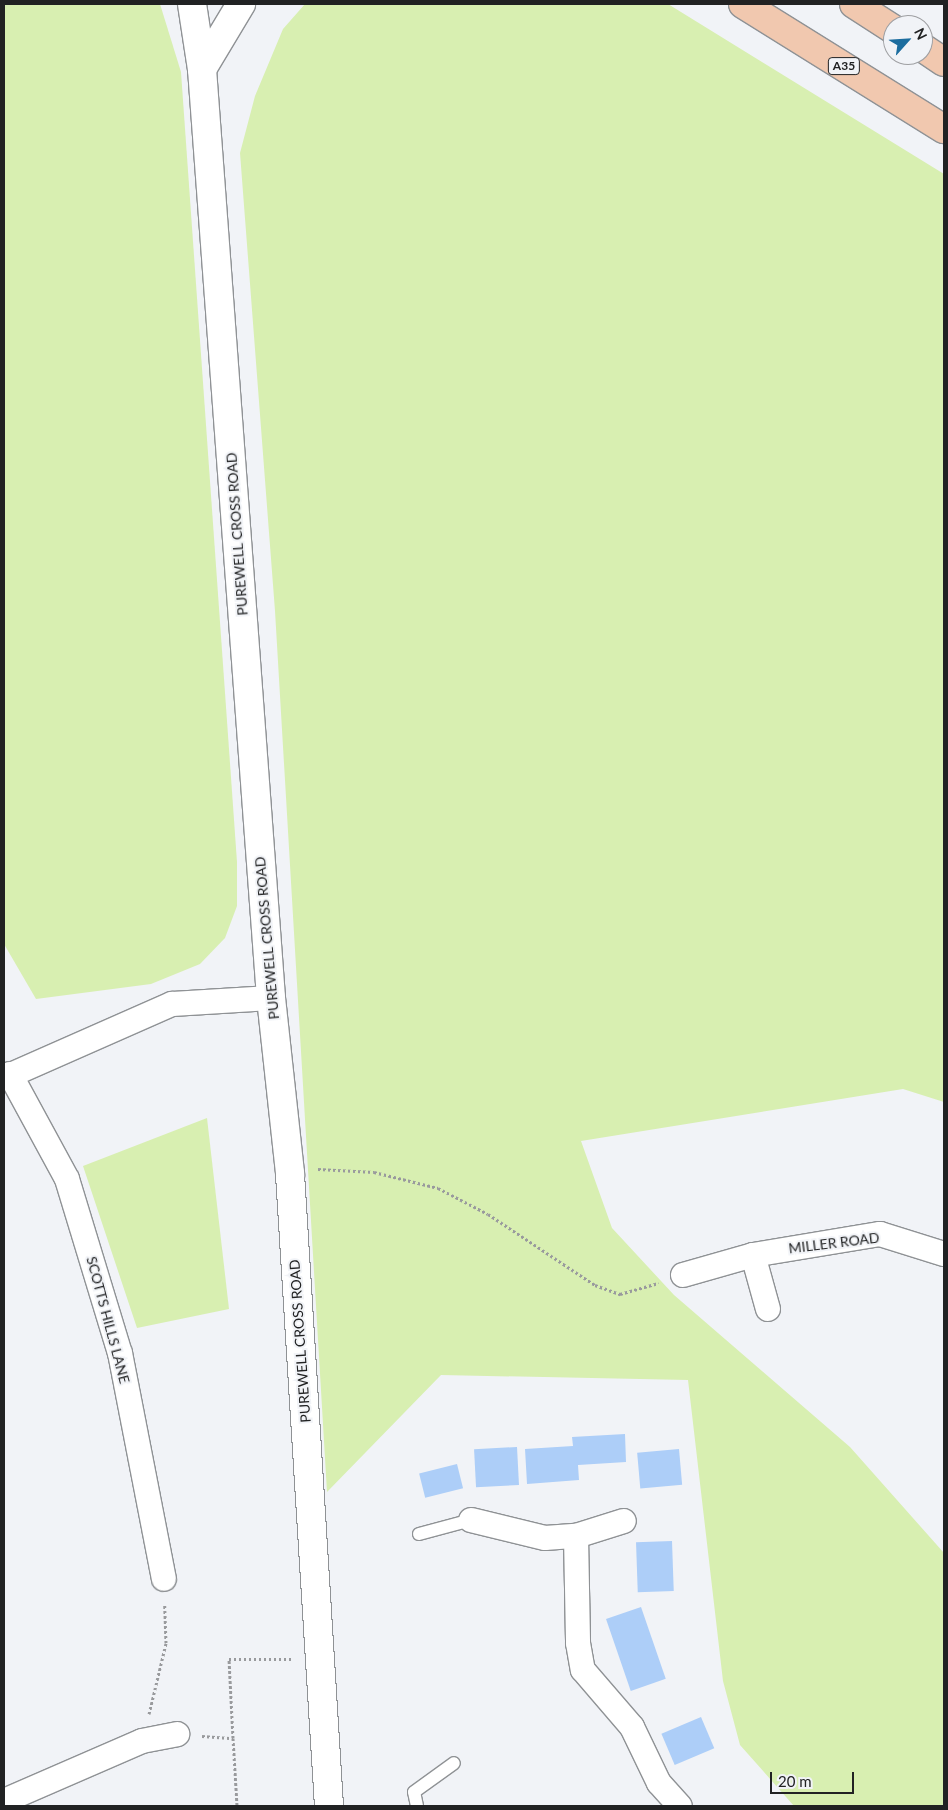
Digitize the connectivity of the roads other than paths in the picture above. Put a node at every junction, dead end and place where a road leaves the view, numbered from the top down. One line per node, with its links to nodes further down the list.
1 (192, 4): 8 (main road, PUREWELL CROSS ROAD)
2 (241, 4): 8 (main road)
3 (743, 4): 9 (main road, A35)
4 (854, 4): 5 (main road)
5 (883, 23)
6 (933, 55): 7 (main road)
7 (944, 62)
8 (202, 69): 10 (main road, PUREWELL CROSS ROAD)
9 (944, 129)
10 (271, 998): 11 (street, SCOTTS HILLS LANE); 24 (main road, PUREWELL CROSS ROAD)
11 (7, 1076): 20 (street, SCOTTS HILLS LANE)
12 (944, 1254): 13 (street, MILLER ROAD)
13 (752, 1255): 14 (street, MILLER ROAD); 15 (street)
14 (683, 1275)
15 (768, 1309)
16 (471, 1520): 18 (lane); 19 (street)
17 (624, 1520): 19 (street)
18 (418, 1534)
19 (576, 1536): 26 (street)
20 (164, 1579)
21 (177, 1734): 23 (street)
22 (454, 1763): 25 (lane)
23 (4, 1801)
24 (330, 1806)
25 (417, 1806)
26 (680, 1806)

